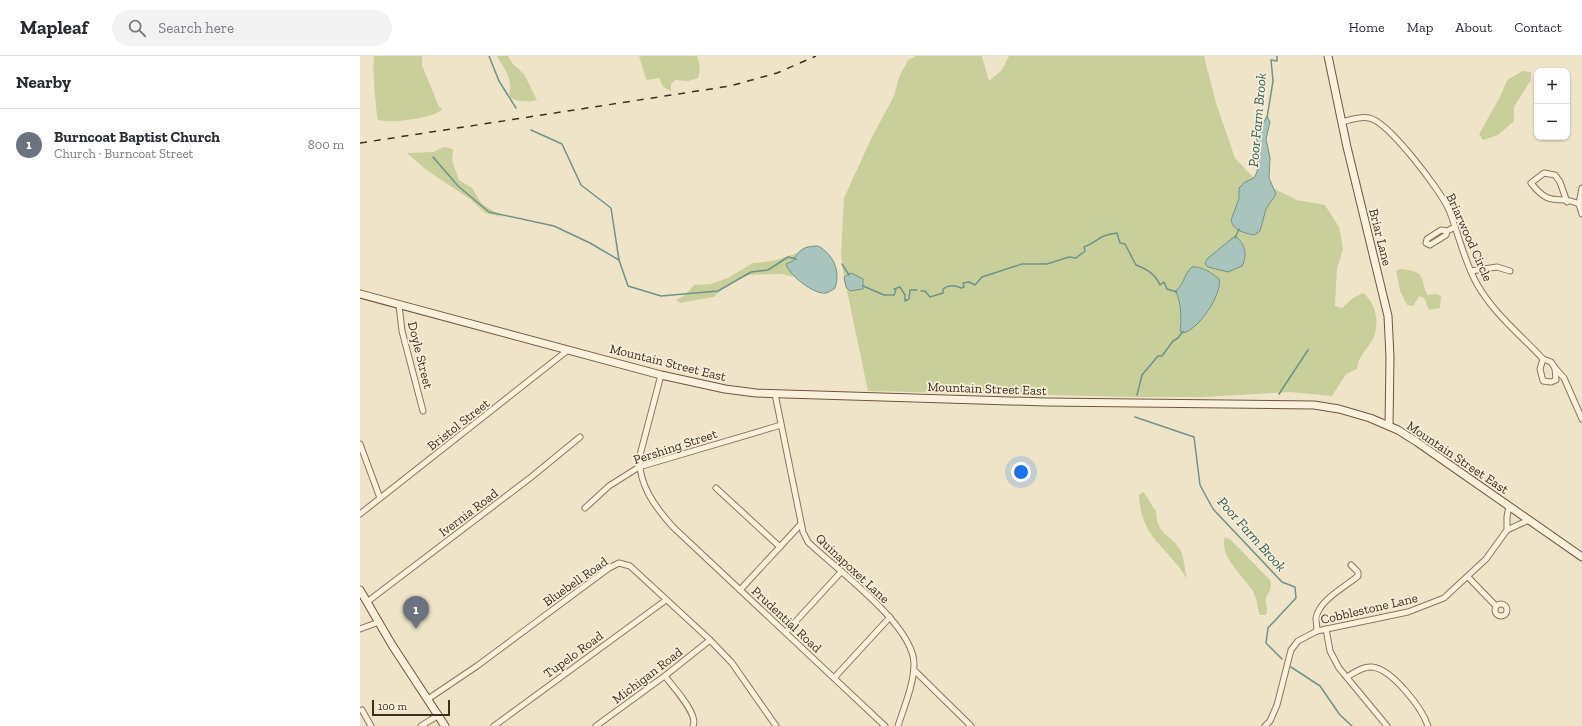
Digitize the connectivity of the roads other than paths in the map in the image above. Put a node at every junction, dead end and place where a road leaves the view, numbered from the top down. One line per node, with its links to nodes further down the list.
1 (1328, 56): 2 (main road, Briar Lane)
2 (1342, 122): 7 (street, Briarwood Circle); 21 (main road, Briar Lane)
3 (1582, 188): 5 (street)
4 (1567, 202): 4 (street); 5 (street)
5 (1579, 204): 6 (street)
6 (1582, 214)
7 (1455, 227): 8 (street); 10 (street, Briarwood Circle)
8 (1447, 231)
9 (1510, 270): 10 (street)
10 (1471, 271): 14 (street, Briarwood Circle)
11 (360, 294): 12 (main road, Mountain Street East)
12 (399, 305): 13 (main road, Mountain Street East); 18 (street, Doyle Street)
13 (568, 350): 16 (main road, Mountain Street East); 26 (street, Bristol Street)
14 (1543, 359): 15 (street, Briarwood Circle); 15 (street)
15 (1555, 368): 19 (street)
16 (661, 375): 17 (main road, Mountain Street East); 24 (street)
17 (775, 394): 20 (street, Quinapoxet Lane); 21 (main road, Mountain Street East)
18 (423, 411)
19 (1582, 419)
20 (781, 424): 24 (street, Pershing Street); 31 (street, Quinapoxet Lane)
21 (1389, 426): 27 (main road, Mountain Street East)
22 (580, 437): 41 (street, Ivernia Road)
23 (360, 444): 26 (street)
24 (639, 467): 28 (street, Pershing Street); 39 (street, Prudential Road)
25 (716, 488): 33 (street)
26 (380, 498): 29 (street, Bristol Street)
27 (1510, 506): 30 (main road, Mountain Street East); 32 (street, Cobblestone Lane)
28 (585, 508)
29 (360, 514)
30 (1530, 520): 32 (street); 34 (main road, Mountain Street East)
31 (801, 524): 33 (street); 36 (street, Quinapoxet Lane)
32 (1507, 530): 37 (street, Cobblestone Lane)
33 (780, 547): 39 (street)
34 (1582, 557)
35 (1351, 565): 47 (street)
36 (841, 572): 43 (street, Quinapoxet Lane); 48 (street)
37 (1468, 577): 42 (street); 46 (street, Cobblestone Lane)
38 (360, 590): 41 (main road)
39 (740, 590): 48 (street, Prudential Road)
40 (666, 600): 49 (street, Bluebell Road); 54 (street, Bluebell Road); 61 (street, Tupelo Road)
41 (367, 602): 44 (main road)
42 (1496, 606)
43 (890, 617): 50 (street, Quinapoxet Lane); 53 (street)
44 (378, 622): 45 (street); 54 (main road)
45 (360, 629)
46 (1326, 629): 47 (street, Cobblestone Lane); 52 (street)
47 (1317, 631): 57 (street, Cobblestone Lane)
48 (786, 632): 53 (street, Prudential Road)
49 (710, 640): 51 (street, Michigan Road); 64 (street, Bluebell Road)
50 (914, 670): 66 (street, Quinapoxet Lane); 67 (street)
51 (665, 676): 62 (street, Michigan Road); 63 (street)
52 (1347, 677): 69 (street); 70 (street)
53 (834, 678): 65 (street, Prudential Road)
54 (428, 699): 56 (main road)
55 (362, 710): 58 (street)
56 (438, 715): 59 (street); 60 (main road)
57 (1272, 723): 68 (street, Cobblestone Lane)
58 (371, 726)
59 (421, 726)
60 (445, 726)
61 (494, 726)
62 (596, 726)
63 (693, 726)
64 (776, 726)
65 (885, 726)
66 (898, 726)
67 (972, 726)
68 (1266, 726)
69 (1387, 726)
70 (1428, 726)

